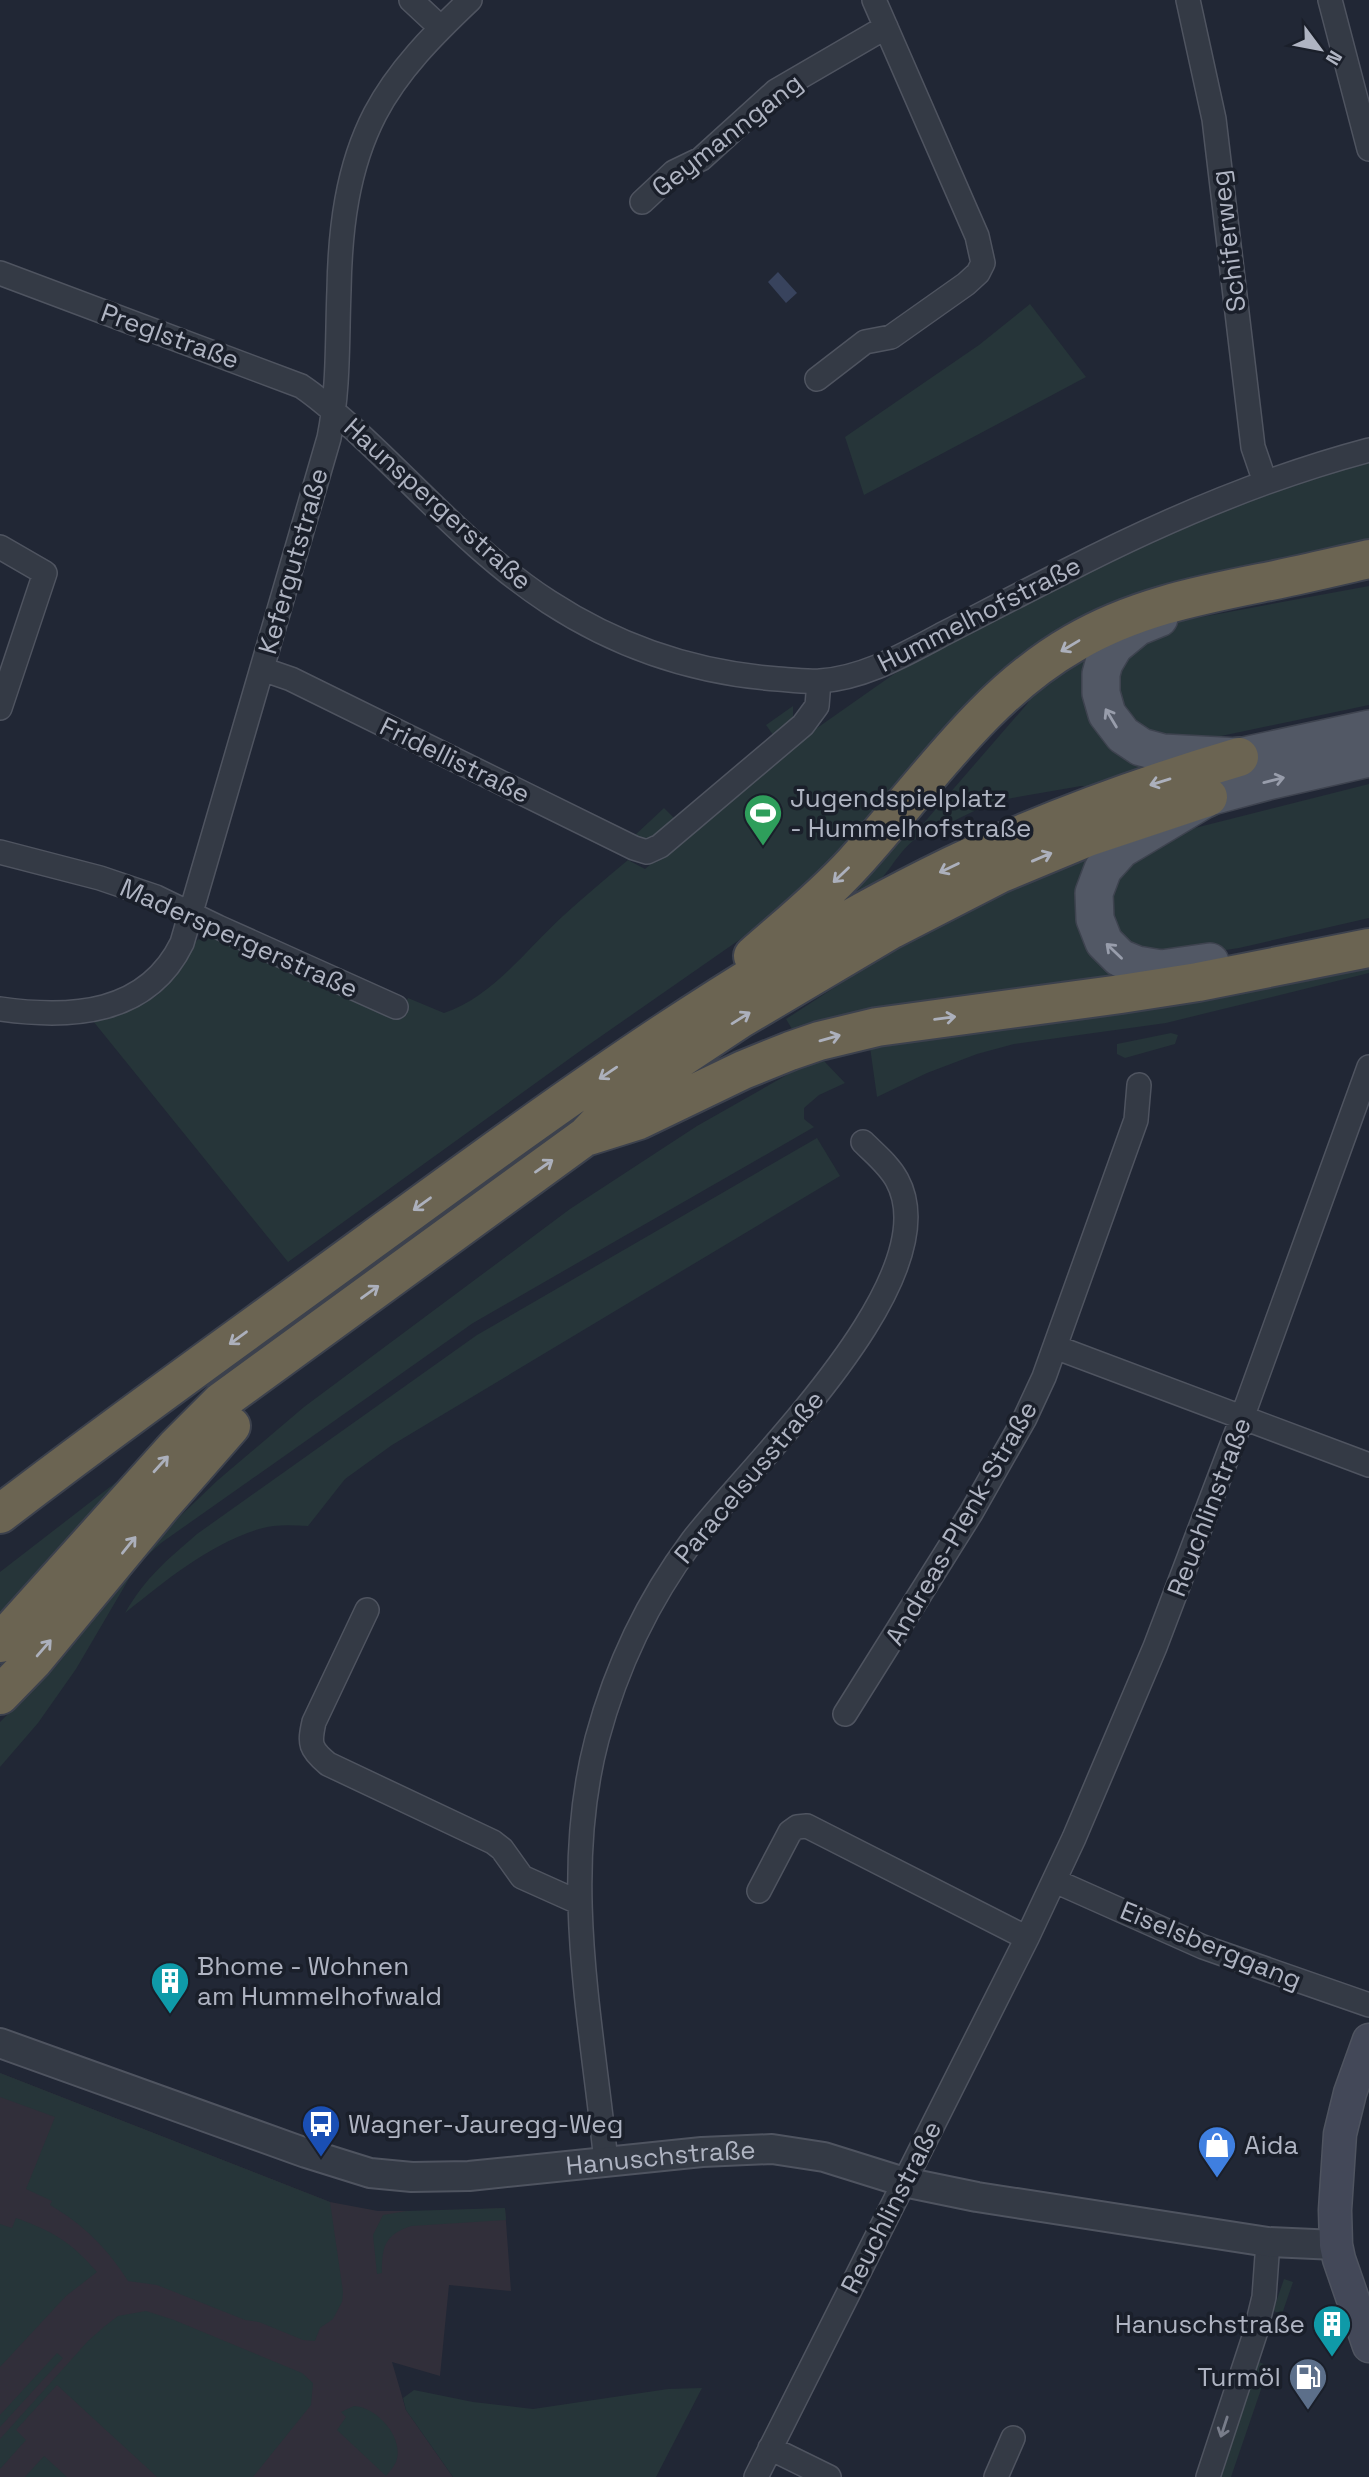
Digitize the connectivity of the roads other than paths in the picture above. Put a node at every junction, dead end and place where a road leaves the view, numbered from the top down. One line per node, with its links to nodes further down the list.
1 (411, 0): 7 (street)
2 (470, 0): 7 (street, Kefergutstraße)
3 (874, 0): 6 (street)
4 (1188, 0): 14 (street, Schiferweg)
5 (1330, 0): 8 (street)
6 (886, 27): 9 (street, Geymanngang); 11 (street)
7 (441, 28): 12 (street, Kefergutstraße)
8 (1369, 149)
9 (642, 202)
10 (0, 273): 12 (street, Preglstraße)
11 (817, 379)
12 (335, 411): 18 (street, Kefergutstraße); 19 (street, Haunspergerstraße)
13 (1369, 450): 14 (street, Hummelhofstraße)
14 (1265, 482): 19 (street, Hummelhofstraße)
15 (0, 547): 20 (street)
16 (1369, 559): 31 (highway, one-way to 31)
17 (1369, 577): 22 (main road, one-way to 17)
18 (262, 669): 19 (street, Fridellistraße); 26 (street, Kefergutstraße)
19 (819, 681)
20 (0, 708)
21 (1369, 729): 22 (main road)
22 (1240, 757): 31 (highway, one-way to 31)
23 (1369, 758): 24 (main road, one-way to 23)
24 (1208, 797): 27 (main road, one-way to 24); 34 (highway, one-way to 24)
25 (0, 852): 26 (street, Maderspergerstraße)
26 (192, 914): 29 (street, Maderspergerstraße); 30 (street, Kefergutstraße)
27 (1369, 929)
28 (1369, 948): 34 (highway, one-way to 28)
29 (396, 1007)
30 (0, 1009)
31 (664, 1034): 40 (highway, one-way to 40)
32 (1369, 1067): 38 (street, Reuchlinstraße)
33 (1139, 1085): 36 (street, Andreas-Plenk-Straße)
34 (586, 1136): 37 (highway, one-way to 34)
35 (863, 1142): 50 (street, Paracelsusstraße)
36 (1055, 1347): 38 (street); 47 (street, Andreas-Plenk-Straße)
37 (261, 1372): 43 (highway); 45 (highway, one-way to 37); 46 (highway, one-way to 37)
38 (1242, 1418): 39 (street); 48 (street, Reuchlinstraße)
39 (1369, 1465)
40 (59, 1468): 41 (highway); 42 (highway)
41 (0, 1502)
42 (0, 1514)
43 (0, 1543)
44 (367, 1610): 50 (street)
45 (0, 1643)
46 (0, 1695)
47 (845, 1714)
48 (1055, 1881): 51 (street, Reuchlinstraße); 52 (street, Eiselsberggang)
49 (759, 1891): 51 (street)
50 (580, 1903): 55 (street, Paracelsusstraße)
51 (1027, 1938): 56 (street, Reuchlinstraße)
52 (1369, 2005)
53 (1369, 2040): 58 (main road)
54 (0, 2043): 55 (street, Hanuschstraße)
55 (606, 2162): 56 (street, Hanuschstraße)
56 (904, 2182): 57 (street, Hanuschstraße); 61 (street, Reuchlinstraße)
57 (1268, 2242): 58 (street, Hanuschstraße); 65 (street, one-way to 65)
58 (1336, 2245): 59 (main road)
59 (1369, 2346)
60 (1013, 2438): 64 (street)
61 (770, 2448): 62 (street, Reuchlinstraße); 63 (street)
62 (756, 2477)
63 (829, 2477)
64 (996, 2477)
65 (1208, 2477)

